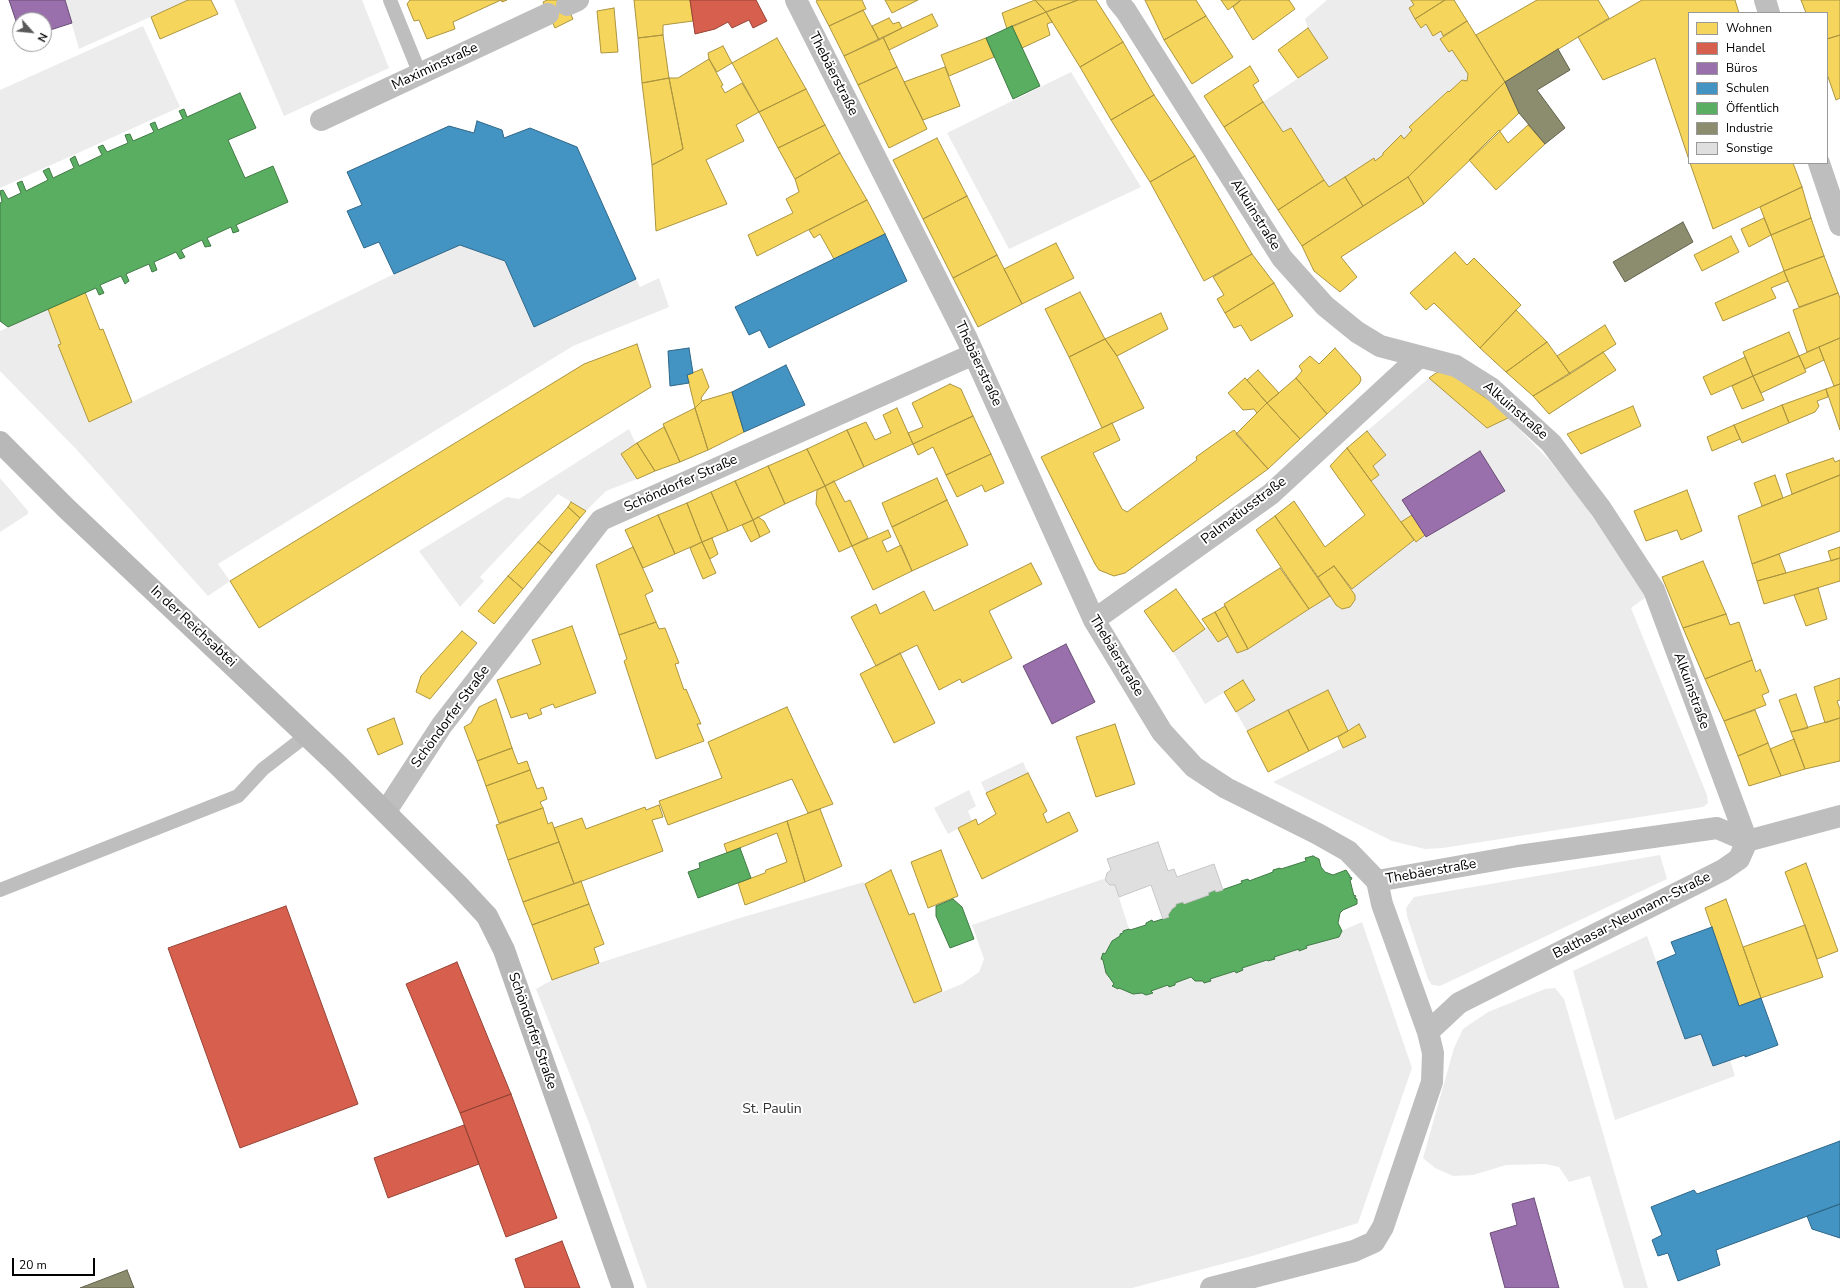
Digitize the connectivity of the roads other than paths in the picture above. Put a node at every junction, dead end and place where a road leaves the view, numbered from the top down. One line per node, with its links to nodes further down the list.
1 (390, 0): 7 (lane)
2 (796, 0): 11 (street, Thebäerstraße)
3 (1117, 0): 12 (street, Alkuinstraße)
4 (1765, 0): 6 (street)
5 (564, 6): 7 (street, Maximinstraße)
6 (1769, 12)
7 (420, 74): 8 (street, Maximinstraße)
8 (321, 120)
9 (1819, 164): 10 (street)
10 (1840, 225)
11 (974, 354): 14 (street, Thebäerstraße); 16 (street, Schöndorfer Straße)
12 (1419, 357): 14 (street, Palmatiusstraße); 18 (street, Alkuinstraße)
13 (0, 442): 15 (main road, In der Reichsabtei)
14 (1094, 620): 19 (street, Thebäerstraße)
15 (307, 735): 16 (main road, In der Reichsabtei); 20 (lane)
16 (386, 812): 23 (main road, Schöndorfer Straße)
17 (1840, 816): 18 (street)
18 (1747, 841): 19 (street, Thebäerstraße); 21 (street, Balthasar-Neumann-Straße)
19 (1377, 882): 21 (street)
20 (0, 890)
21 (1428, 1032): 22 (street)
22 (1268, 1281): 24 (street)
23 (623, 1288)
24 (1211, 1288)

